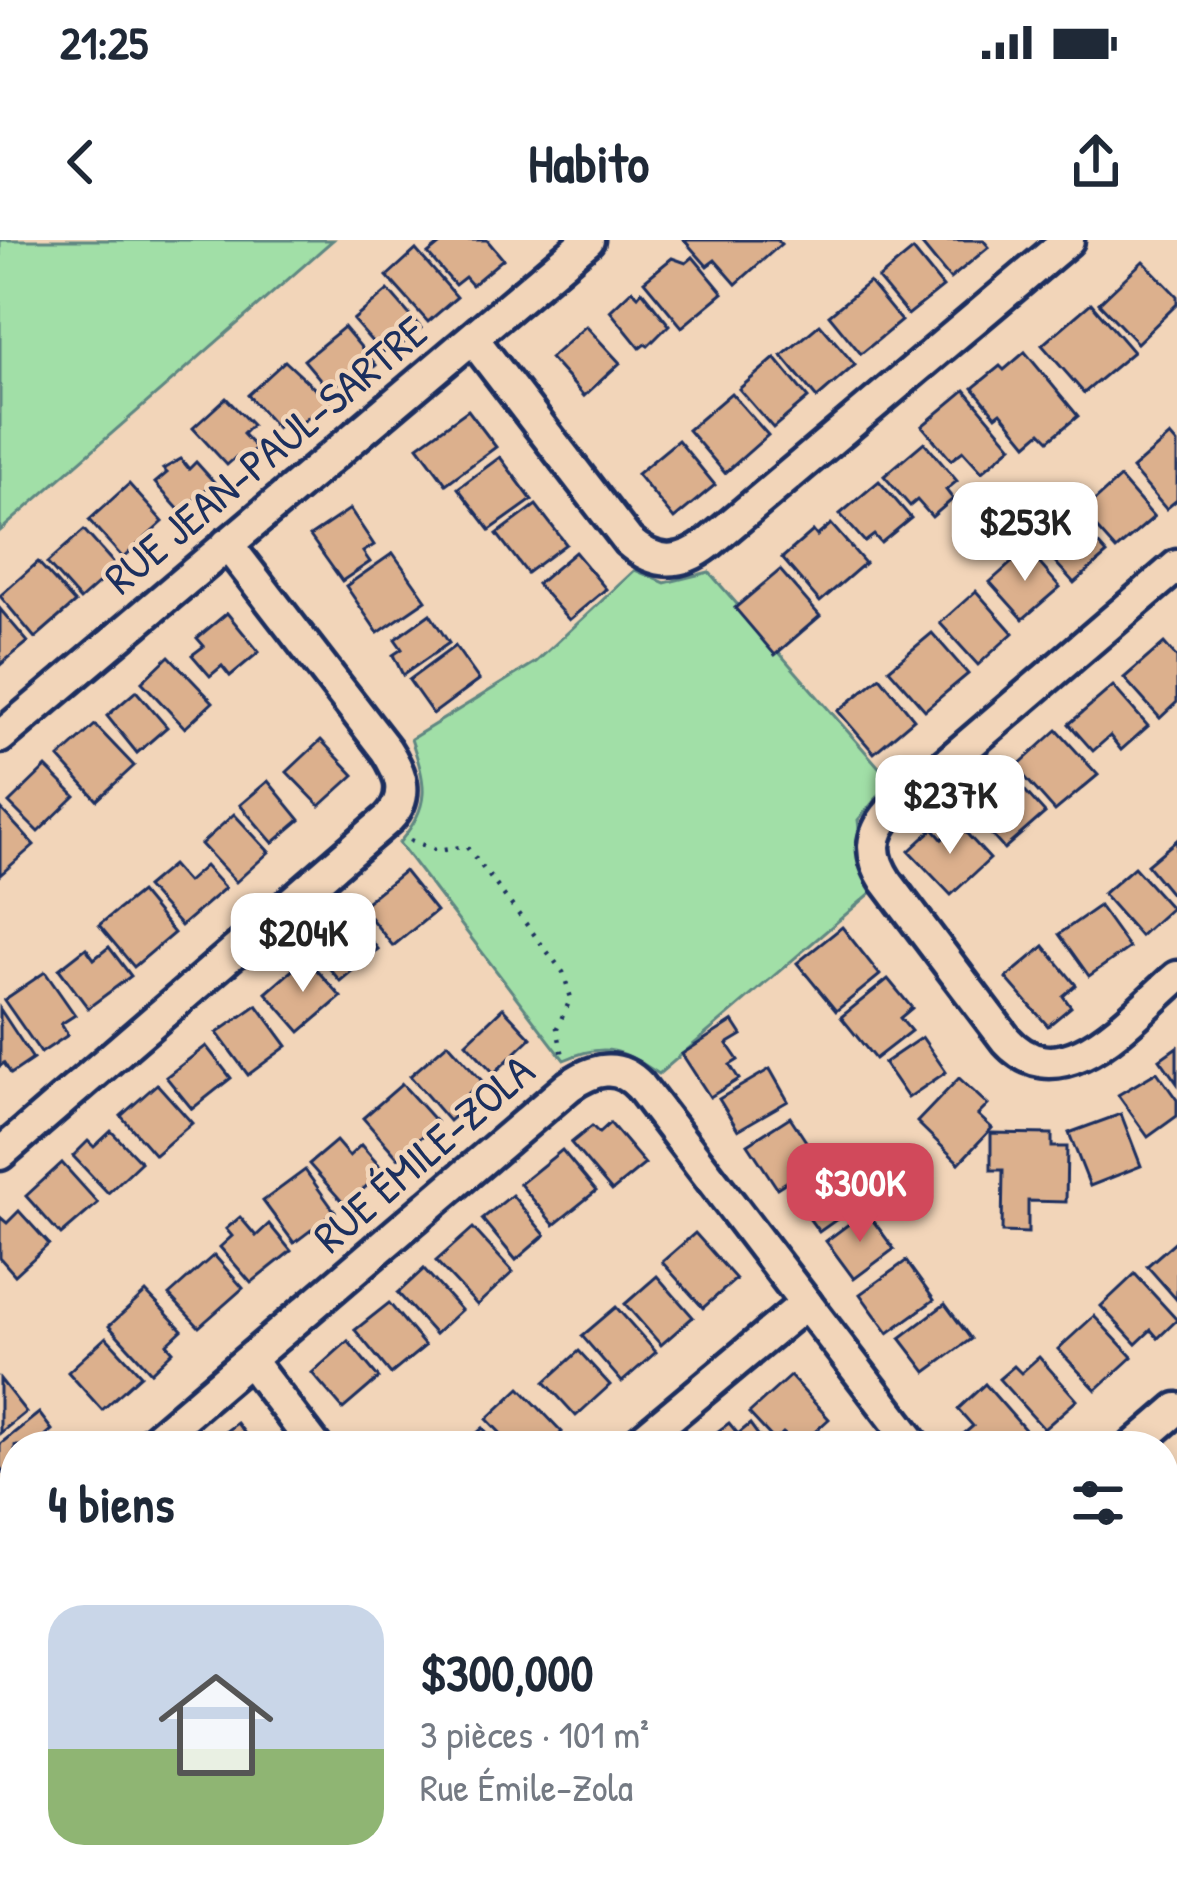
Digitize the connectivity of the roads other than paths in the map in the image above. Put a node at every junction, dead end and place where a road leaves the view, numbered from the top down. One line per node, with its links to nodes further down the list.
1 (588, 240): 3 (street, RUE JEAN-PAUL-SARTRE)
2 (1068, 240): 3 (street)
3 (473, 338): 4 (street, RUE JEAN-PAUL-SARTRE)
4 (227, 544): 6 (street, RUE JEAN-PAUL-SARTRE); 8 (street)
5 (1177, 566): 7 (street)
6 (0, 737)
7 (1177, 976)
8 (0, 1154)
9 (806, 1303): 10 (street, RUE ÉMILE-ZOLA); 14 (street); 15 (street, RUE ÉMILE-ZOLA)
10 (250, 1361): 12 (street, RUE ÉMILE-ZOLA); 13 (street)
11 (1177, 1409): 16 (street)
12 (166, 1431)
13 (304, 1431)
14 (652, 1431)
15 (904, 1431)
16 (1151, 1431)

